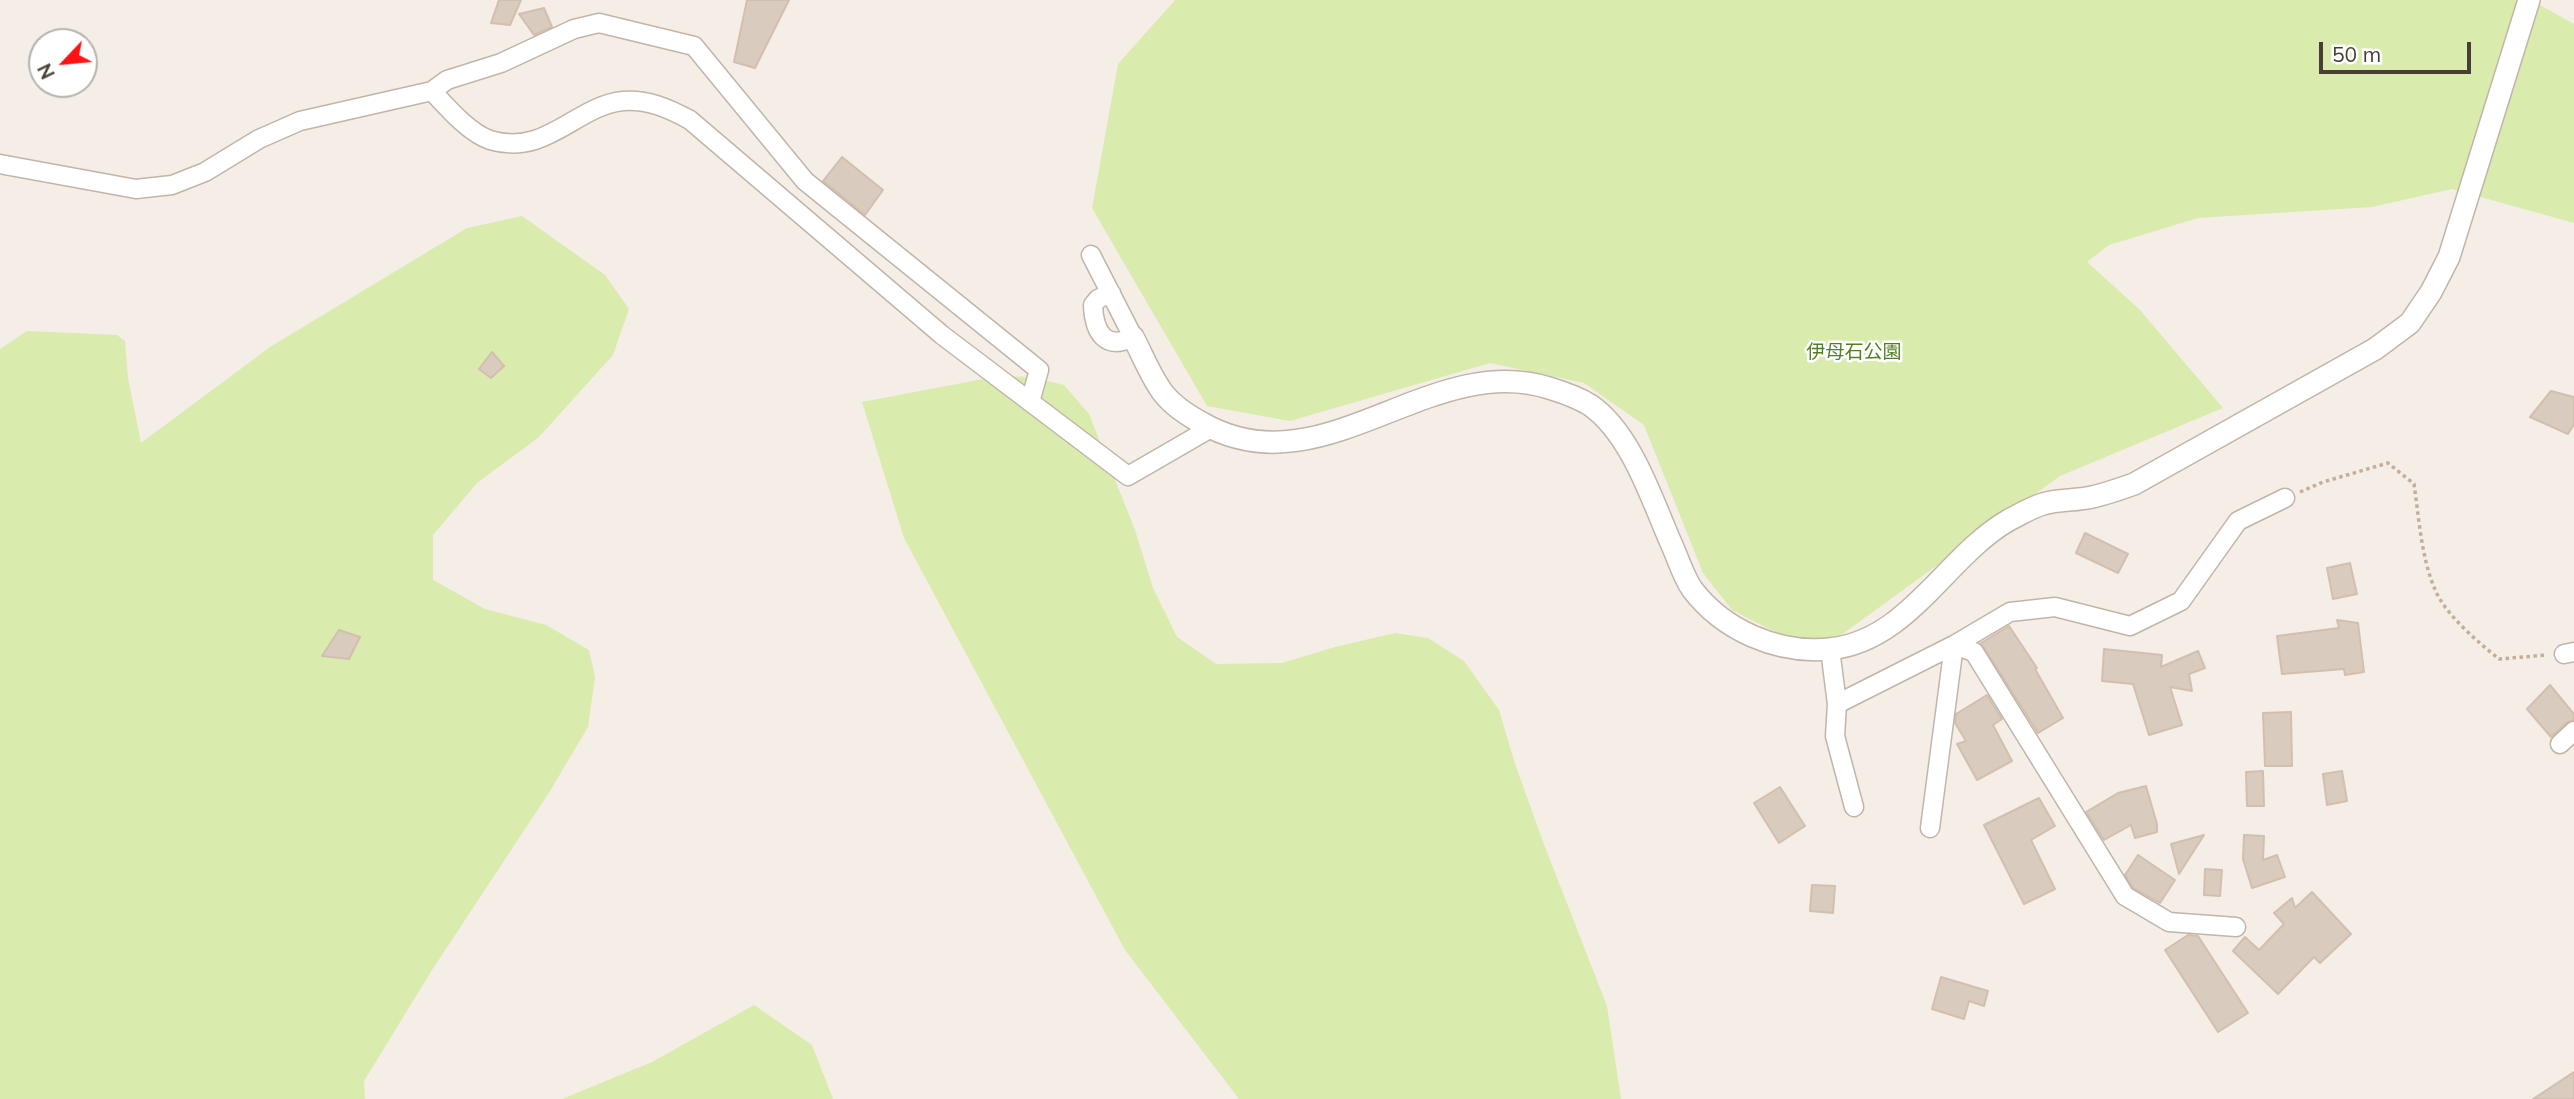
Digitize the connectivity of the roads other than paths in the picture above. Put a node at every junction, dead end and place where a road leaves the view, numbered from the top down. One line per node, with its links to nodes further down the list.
1 (2529, 0): 11 (street)
2 (432, 91): 3 (street); 7 (street); 7 (street)
3 (0, 164)
4 (1091, 255): 5 (street)
5 (1111, 293): 6 (street); 6 (street)
6 (1133, 337): 8 (street)
7 (1030, 402): 8 (street)
8 (1211, 428): 11 (street)
9 (2285, 498): 10 (street)
10 (1954, 645): 12 (street); 16 (street); 17 (street)
11 (1830, 649): 12 (street)
12 (1837, 705): 15 (street)
13 (2574, 732): 14 (street)
14 (2560, 744)
15 (1854, 807)
16 (1930, 828)
17 (2236, 927)

